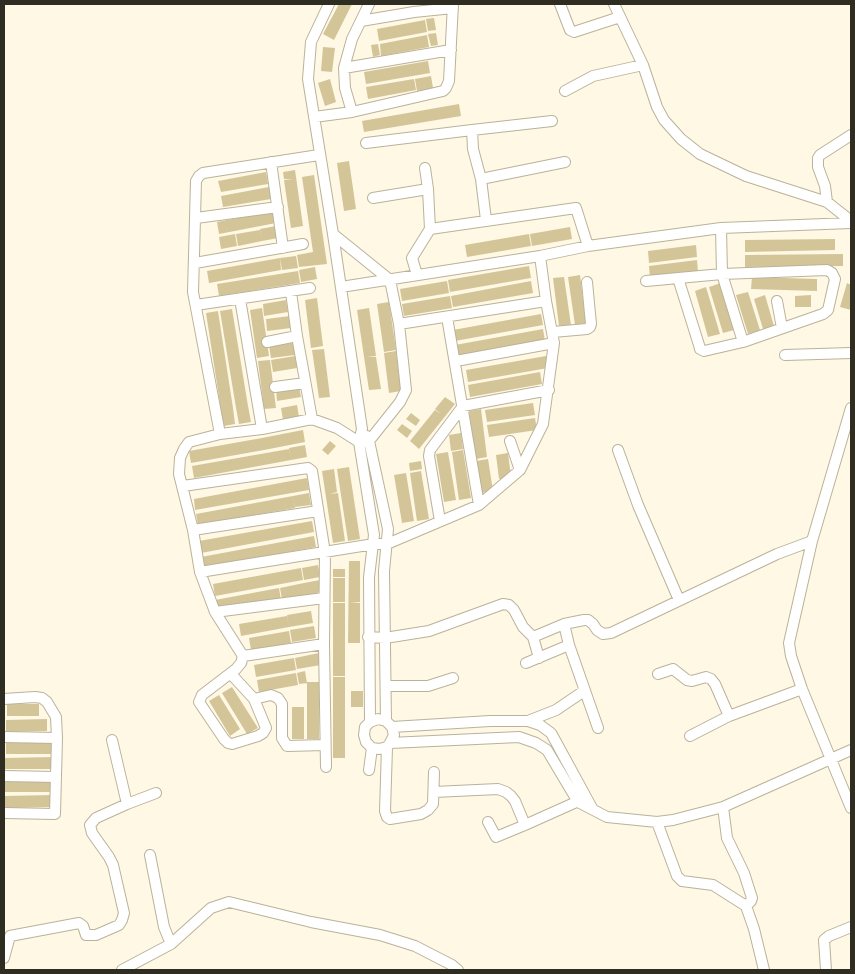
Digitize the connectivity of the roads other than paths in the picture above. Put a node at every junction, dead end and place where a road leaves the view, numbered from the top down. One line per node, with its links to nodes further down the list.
1 (329, 4): 14 (street)
2 (368, 4): 8 (street)
3 (560, 4): 7 (street)
4 (614, 4): 7 (street)
5 (453, 6): 6 (street); 9 (street)
6 (416, 8): 8 (street)
7 (620, 17): 10 (street)
8 (360, 21): 11 (street)
9 (451, 50): 11 (street); 13 (street)
10 (643, 65): 12 (street); 26 (street)
11 (344, 68): 13 (street)
12 (565, 91)
13 (352, 112): 14 (street)
14 (314, 117): 19 (street)
15 (552, 121): 16 (street)
16 (472, 130): 18 (street); 23 (street)
17 (851, 135): 26 (street)
18 (366, 143)
19 (319, 155): 20 (street); 33 (street)
20 (272, 162): 27 (street); 28 (street)
21 (564, 162): 23 (street)
22 (426, 168): 24 (street)
23 (481, 179): 29 (street)
24 (428, 188): 25 (street); 32 (street)
25 (373, 198)
26 (827, 202): 30 (street)
27 (278, 207): 28 (street); 36 (street)
28 (196, 218): 38 (street)
29 (486, 220): 32 (street); 35 (street)
30 (851, 222): 31 (street)
31 (722, 228): 35 (street); 39 (street)
32 (430, 229): 40 (street)
33 (333, 234): 42 (street); 45 (street)
34 (303, 244): 36 (street)
35 (588, 246): 37 (street)
36 (283, 248): 38 (street)
37 (540, 256): 40 (street); 49 (street)
38 (195, 263): 51 (street)
39 (722, 274): 41 (street); 54 (street); 58 (street)
40 (417, 276): 42 (street)
41 (678, 278): 43 (street); 58 (street)
42 (390, 280): 45 (street); 53 (street)
43 (646, 281)
44 (587, 282): 55 (street)
45 (341, 287): 72 (street)
46 (310, 288): 47 (street)
47 (291, 292): 48 (street); 56 (street)
48 (240, 299): 51 (street); 69 (street)
49 (546, 301): 52 (street); 55 (street)
50 (777, 301): 54 (street)
51 (196, 306): 70 (street)
52 (447, 316): 53 (street); 62 (street)
53 (398, 324): 72 (street)
54 (782, 328): 58 (street)
55 (553, 332): 59 (street)
56 (297, 336): 57 (street); 63 (street)
57 (267, 342)
58 (743, 342)
59 (554, 343): 62 (street); 65 (street)
60 (851, 353): 61 (street)
61 (785, 355)
62 (456, 361): 66 (street)
63 (305, 383): 64 (street); 68 (street)
64 (276, 387)
65 (549, 390): 66 (street); 74 (street)
66 (463, 406): 76 (street); 78 (street)
67 (851, 408): 80 (street)
68 (312, 419): 69 (street); 72 (street)
69 (262, 429): 70 (street)
70 (220, 434): 75 (street)
71 (510, 441): 74 (street)
72 (364, 442): 81 (street); 82 (street)
73 (618, 450): 86 (street)
74 (520, 470): 76 (street)
75 (183, 486): 77 (street); 79 (street)
76 (479, 505): 78 (street)
77 (318, 510): 79 (street); 83 (street)
78 (440, 520): 82 (street)
79 (193, 530): 84 (street)
80 (812, 541): 86 (street); 101 (street)
81 (374, 544): 82 (street); 83 (street); 89 (street)
82 (387, 544): 91 (street)
83 (325, 553): 84 (street); 85 (street)
84 (200, 572): 87 (street)
85 (324, 598): 87 (street); 92 (street)
86 (679, 600): 88 (street)
87 (215, 612): 94 (street)
88 (564, 624): 90 (street); 93 (street)
89 (368, 637): 91 (street); 108 (street)
90 (533, 637): 91 (street); 95 (street)
91 (385, 638): 100 (street)
92 (324, 644): 94 (street); 116 (street)
93 (569, 645): 95 (street); 102 (street)
94 (243, 656): 97 (street)
95 (539, 658): 96 (street)
96 (526, 663)
97 (231, 674): 104 (street); 104 (street)
98 (658, 674): 105 (street)
99 (453, 678): 100 (street)
100 (386, 686): 109 (street)
101 (802, 689): 105 (street); 120 (street)
102 (584, 691): 107 (street); 110 (street)
103 (4, 699): 114 (street)
104 (254, 699): 116 (street)
105 (729, 716): 111 (street)
106 (490, 721): 107 (street); 109 (street); 112 (street)
107 (528, 721): 128 (street)
108 (370, 722): 109 (street); 118 (street)
109 (389, 724): 117 (street)
110 (598, 728)
111 (690, 736)
112 (491, 737): 117 (street); 128 (street)
113 (4, 738): 114 (street)
114 (57, 738): 125 (street)
115 (112, 740): 129 (street)
116 (325, 745): 121 (street)
117 (389, 745): 118 (street); 127 (street)
118 (372, 748): 122 (street)
119 (851, 750): 120 (street)
120 (831, 759): 130 (street); 131 (street)
121 (326, 767)
122 (369, 770)
123 (434, 772): 127 (street)
124 (4, 776): 125 (street)
125 (56, 777): 132 (street)
126 (156, 792): 129 (street)
127 (434, 792): 135 (street)
128 (582, 800): 134 (street); 135 (street)
129 (127, 804): 140 (street)
130 (723, 807): 134 (street); 137 (street)
131 (851, 808)
132 (4, 813)
133 (488, 822): 135 (street)
134 (658, 822): 137 (street)
135 (525, 825)
136 (150, 855): 139 (street)
137 (746, 906): 143 (street)
138 (851, 927): 144 (street)
139 (171, 944): 141 (street); 142 (street)
140 (4, 958)
141 (122, 970)
142 (458, 970)
143 (764, 970)
144 (826, 970)

